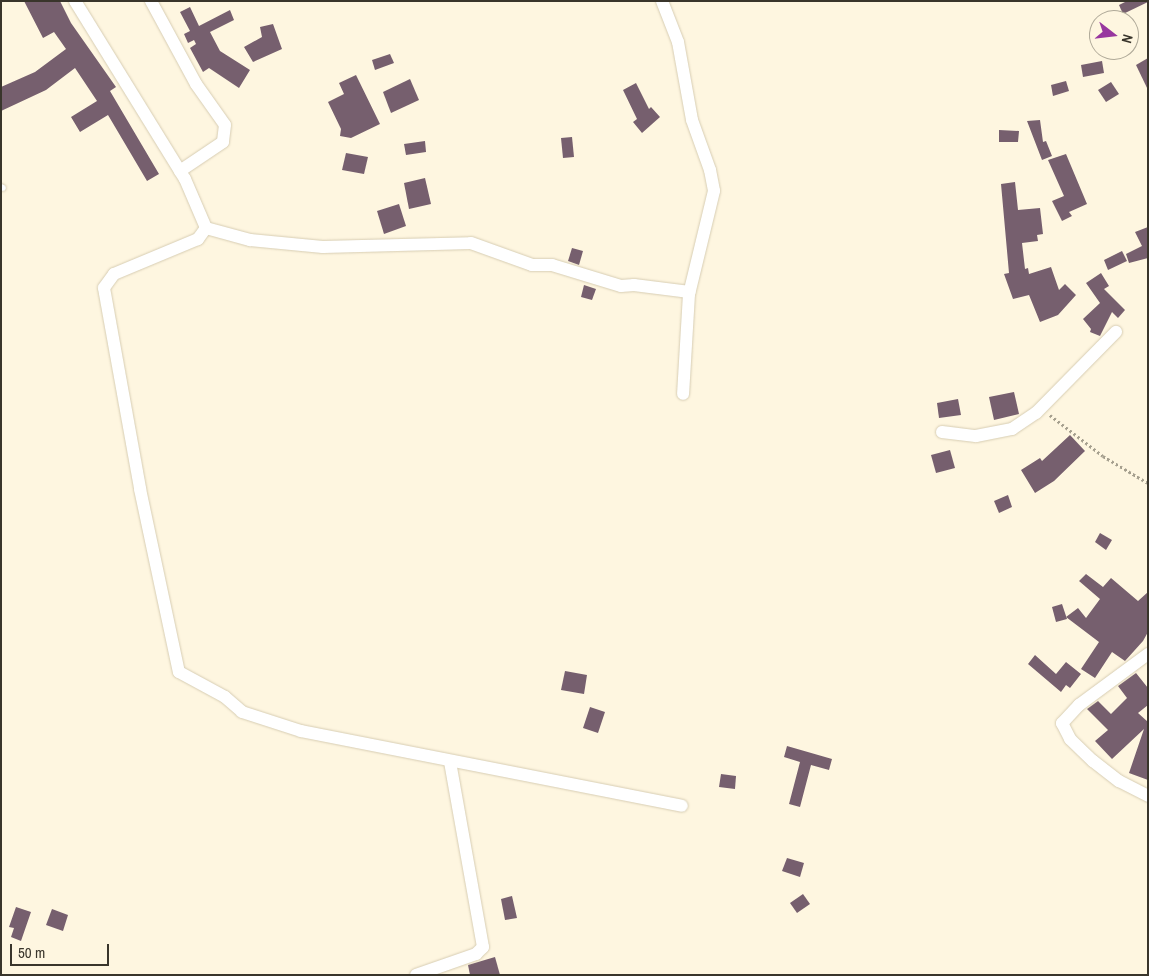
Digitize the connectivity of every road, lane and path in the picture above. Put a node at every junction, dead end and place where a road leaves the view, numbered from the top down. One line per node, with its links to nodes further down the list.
1 (75, 1): 4 (street)
2 (151, 1): 4 (street)
3 (662, 1): 6 (street)
4 (180, 171): 5 (street)
5 (206, 228): 6 (street); 13 (street)
6 (690, 292): 8 (street)
7 (1116, 332): 9 (street)
8 (683, 394)
9 (1041, 407): 10 (street); 11 (path)
10 (942, 432)
11 (1148, 483)
12 (1148, 654): 14 (street)
13 (450, 761): 15 (street); 16 (street)
14 (1148, 796)
15 (682, 806)
16 (416, 975)

